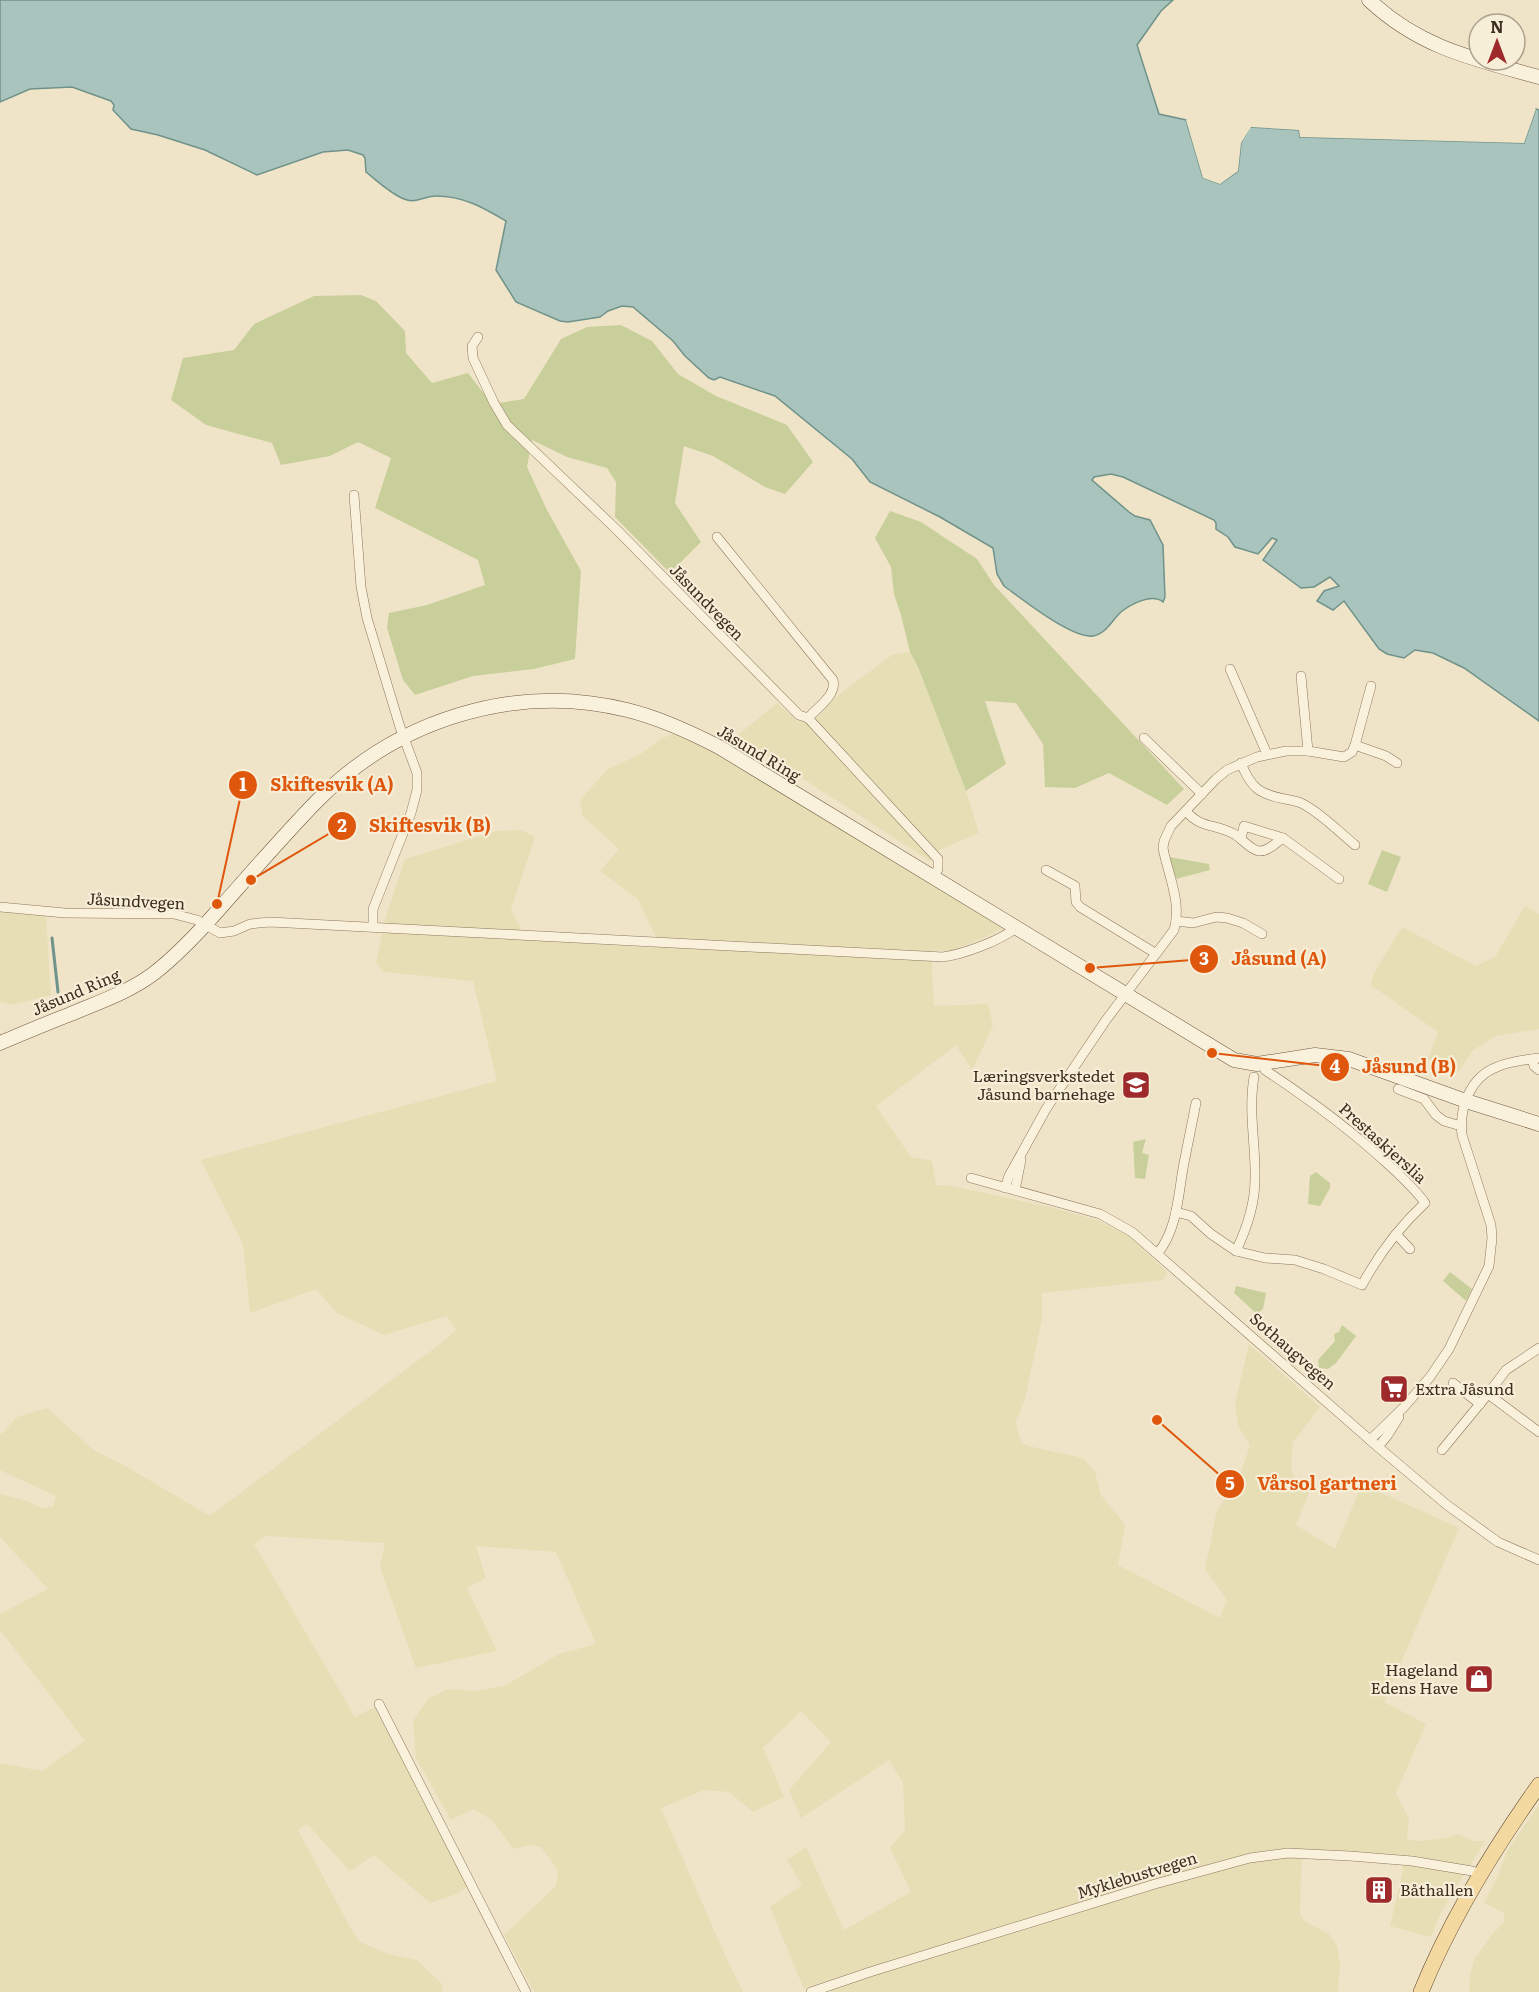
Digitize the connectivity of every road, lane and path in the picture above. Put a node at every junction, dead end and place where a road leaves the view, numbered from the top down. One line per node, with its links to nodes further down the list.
1 (1369, 0): 2 (main road)
2 (1539, 77)
3 (478, 337): 9 (street, Jåsundvegen)
4 (354, 495): 10 (street)
5 (717, 537): 9 (street)
6 (1230, 669): 14 (street)
7 (1301, 676): 13 (street)
8 (1371, 686): 12 (street)
9 (808, 718): 23 (street, Jåsundvegen)
10 (404, 736): 23 (main road, Jåsund Ring); 27 (main road, Jåsund Ring); 28 (street)
11 (1144, 738): 17 (street)
12 (1355, 745): 13 (street); 16 (street)
13 (1308, 751): 14 (street)
14 (1267, 754): 15 (street)
15 (1241, 763): 17 (street); 21 (street)
16 (1397, 763)
17 (1202, 794): 18 (street)
18 (1186, 811): 20 (street); 26 (street)
19 (1283, 838): 20 (street); 20 (street); 24 (street)
20 (1241, 839)
21 (1355, 845)
22 (1046, 870): 31 (street)
23 (933, 877): 29 (main road, Jåsund Ring)
24 (1339, 879)
25 (0, 907): 27 (street, Jåsundvegen)
26 (1176, 921): 30 (street); 31 (street)
27 (205, 924): 28 (street, Jåsundvegen); 33 (main road, Jåsund Ring)
28 (373, 927): 29 (street, Jåsundvegen)
29 (1016, 928): 32 (main road, Jåsund Ring)
30 (1262, 934)
31 (1155, 953): 32 (street)
32 (1125, 994): 35 (main road, Jåsund Ring); 44 (street)
33 (0, 1043)
34 (1535, 1059): 36 (street); 39 (street)
35 (1264, 1063): 39 (main road, Jåsund Ring); 46 (street, Prestaskjerslia)
36 (1539, 1070)
37 (1254, 1077): 48 (street)
38 (1398, 1089): 42 (street)
39 (1466, 1101): 41 (main road, Jåsund Ring); 42 (street)
40 (1196, 1103): 45 (street)
41 (1539, 1124)
42 (1461, 1126): 55 (street)
43 (971, 1178): 44 (street, Sothaugvegen)
44 (1010, 1189): 49 (street, Sothaugvegen)
45 (1176, 1212): 48 (street); 49 (street)
46 (1396, 1234): 47 (street); 48 (street)
47 (1410, 1249)
48 (1236, 1251)
49 (1158, 1253): 55 (street, Sothaugvegen)
50 (1539, 1348): 52 (street)
51 (1452, 1383): 53 (street)
52 (1488, 1394): 53 (street); 54 (street)
53 (1480, 1404): 56 (street)
54 (1539, 1432)
55 (1374, 1444): 57 (street, Sothaugvegen)
56 (1442, 1450)
57 (1539, 1560)
58 (379, 1704): 61 (street)
59 (1539, 1785): 60 (main road)
60 (1482, 1874): 62 (street, Myklebustvegen); 63 (main road)
61 (526, 1992)
62 (810, 1992)
63 (1421, 1992)

